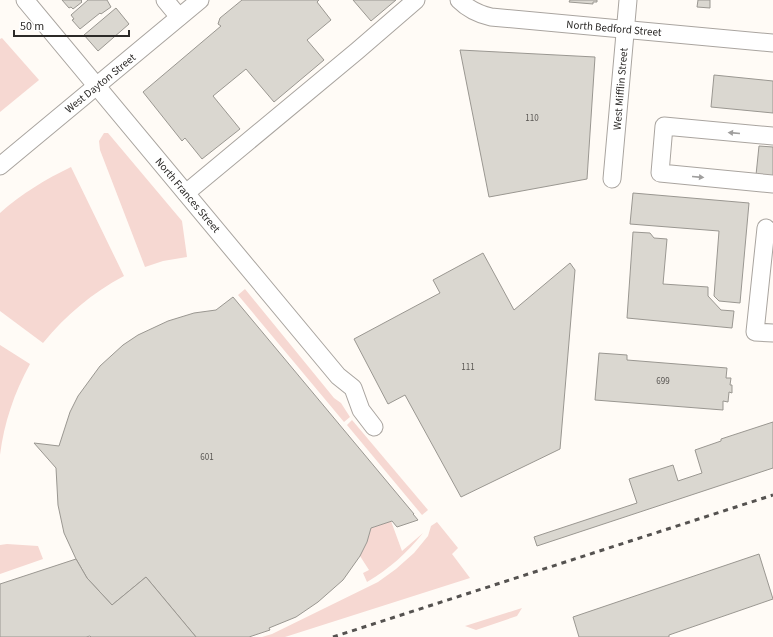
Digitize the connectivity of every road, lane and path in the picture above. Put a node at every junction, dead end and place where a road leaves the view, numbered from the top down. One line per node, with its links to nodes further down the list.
1 (25, 0): 10 (street, North Frances Street)
2 (165, 0): 7 (street)
3 (200, 0): 7 (street, West Dayton Street)
4 (416, 0): 15 (street)
5 (459, 0): 8 (street, North Bedford Street)
6 (628, 0): 8 (street, West Mifflin Street)
7 (179, 17): 10 (street, West Dayton Street)
8 (625, 29): 9 (street, North Bedford Street); 13 (street, West Mifflin Street)
9 (773, 43)
10 (97, 86): 12 (street, West Dayton Street); 15 (street, North Frances Street)
11 (773, 136): 14 (street, one-way to 14)
12 (0, 166)
13 (612, 179)
14 (773, 184)
15 (186, 193): 18 (street, North Frances Street)
16 (766, 228): 17 (street)
17 (773, 333)
18 (374, 427)

